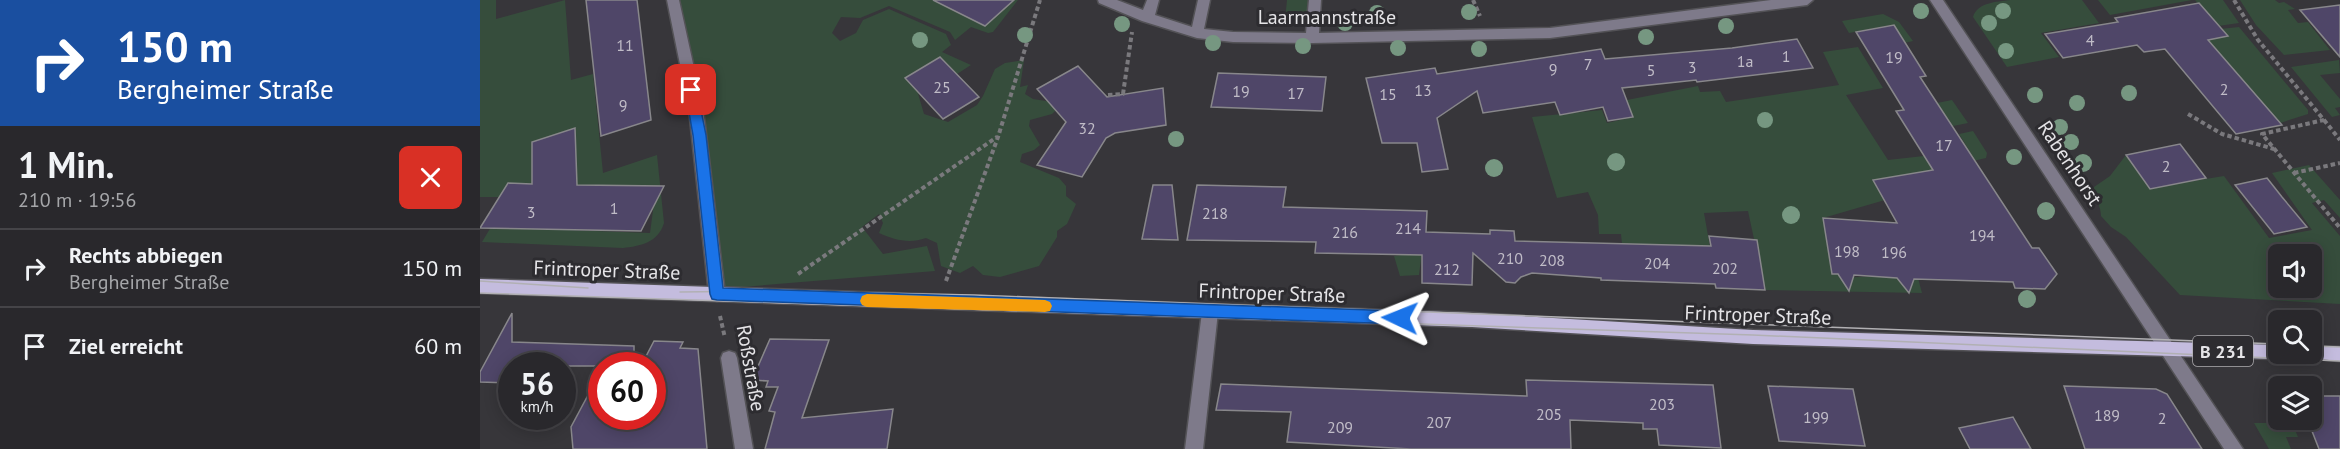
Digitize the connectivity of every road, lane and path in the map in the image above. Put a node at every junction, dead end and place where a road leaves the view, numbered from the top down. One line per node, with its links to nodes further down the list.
1 (672, 0): 23 (street)
2 (1040, 0): 16 (path)
3 (1104, 0): 10 (street, Laarmannstraße)
4 (1153, 0): 10 (street)
5 (1204, 0): 11 (street)
6 (1315, 0): 12 (street)
7 (1807, 0): 12 (street, Laarmannstraße)
8 (1936, 0): 27 (street, Rabenhorst)
9 (2234, 0): 15 (path)
10 (1141, 16): 11 (street, Laarmannstraße); 13 (path)
11 (1197, 33): 12 (street, Laarmannstraße)
12 (1312, 38)
13 (1108, 95)
14 (2188, 114): 18 (path)
15 (2324, 120): 17 (path); 18 (path)
16 (998, 137): 24 (path); 25 (path)
17 (2340, 140)
18 (2274, 149): 20 (path)
19 (2340, 163): 20 (path)
20 (2294, 173): 21 (path)
21 (2340, 228)
22 (480, 286): 23 (main road, Frintroper Straße / B 231)
23 (717, 294): 24 (main road, Frintroper Straße / B 231); 31 (path, Roßstraße)
24 (764, 297): 25 (main road, Frintroper Straße / B 231)
25 (938, 302): 26 (main road, Frintroper Straße / B 231)
26 (1210, 312): 27 (main road, Frintroper Straße / B 231); 33 (street)
27 (2168, 350): 28 (main road, Frintroper Straße / B 231); 34 (street, Rabenhorst)
28 (2268, 352)
29 (2322, 353): 30 (main road)
30 (2340, 354)
31 (729, 358): 32 (street, Roßstraße)
32 (744, 449)
33 (1194, 449)
34 (2234, 449)

